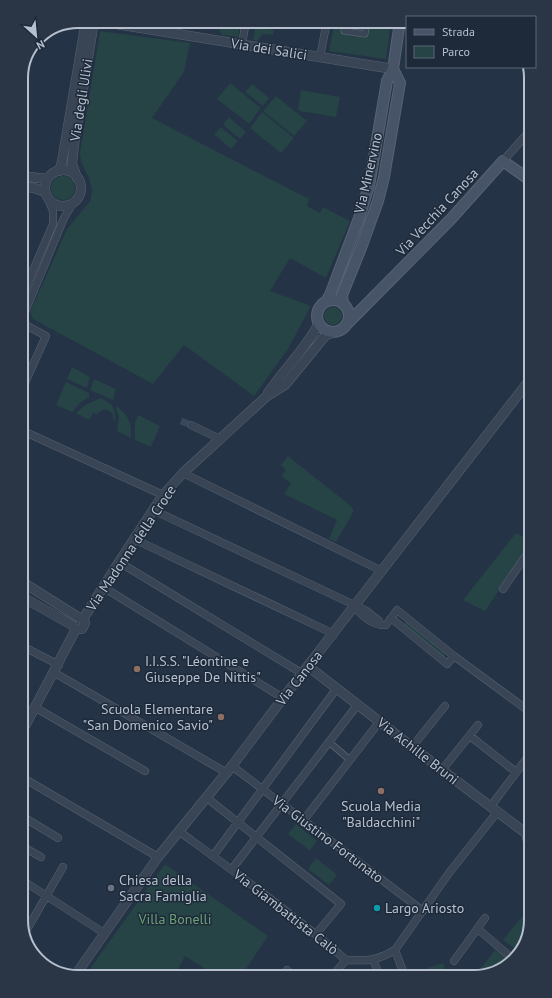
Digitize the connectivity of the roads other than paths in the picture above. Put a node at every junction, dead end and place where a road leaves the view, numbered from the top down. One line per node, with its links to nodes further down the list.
1 (85, 28): 14 (street, Via degli Ulivi)
2 (93, 28): 17 (street, Via degli Ulivi)
3 (168, 28): 9 (street, Via dei Salici)
4 (245, 28): 9 (street)
5 (326, 28): 10 (street)
6 (345, 28): 7 (street)
7 (366, 28)
8 (399, 28): 11 (main road, Via Minervino)
9 (242, 44): 10 (street, Via dei Salici)
10 (320, 57): 11 (street, Via dei Salici)
11 (393, 69): 23 (main road, Via Minervino); 25 (main road, Via Minervino)
12 (524, 137): 13 (street, Via Vecchia Canosa)
13 (503, 161): 15 (main road); 26 (main road, Via Vecchia Canosa)
14 (59, 171): 17 (street); 18 (street)
15 (524, 176)
16 (28, 177): 18 (street)
17 (77, 178): 21 (street)
18 (47, 179): 20 (street)
19 (28, 187): 20 (street)
20 (47, 196): 21 (street); 22 (street)
21 (73, 203): 24 (street)
22 (28, 282)
23 (326, 302): 25 (main road); 27 (main road)
24 (28, 305)
25 (345, 306): 26 (main road); 29 (main road)
26 (363, 306): 29 (main road, Via Vecchia Canosa)
27 (319, 323): 30 (main road); 33 (street, Via Madonna della Croce)
28 (28, 326): 31 (street)
29 (345, 326): 30 (main road)
30 (334, 332): 33 (street, Via Madonna della Croce)
31 (28, 376)
32 (524, 387): 43 (street, Via Canosa)
33 (267, 396): 36 (street, Via Madonna della Croce)
34 (191, 425): 36 (street)
35 (28, 433): 38 (street)
36 (220, 439): 37 (street, Via Madonna della Croce)
37 (183, 473): 38 (street, Via Madonna della Croce); 43 (street)
38 (163, 495): 39 (street, Via Madonna della Croce)
39 (153, 510): 40 (street, Via Madonna della Croce); 48 (street)
40 (134, 539): 42 (street, Via Madonna della Croce); 52 (street)
41 (524, 558): 46 (street)
42 (119, 562): 45 (street, Via Madonna della Croce); 56 (street)
43 (382, 571): 48 (street, Via Canosa)
44 (28, 586): 49 (street)
45 (103, 587): 49 (street, Via Madonna della Croce); 58 (street)
46 (503, 589)
47 (28, 600): 51 (street)
48 (355, 606): 50 (street); 52 (street, Via Canosa)
49 (80, 618): 51 (street, Via Madonna della Croce)
50 (391, 618): 54 (street); 54 (street)
51 (74, 627): 55 (street, Via Madonna della Croce)
52 (334, 634): 56 (street, Via Canosa)
53 (28, 650): 55 (street, Via Giustino Fortunato)
54 (454, 656): 62 (street)
55 (57, 669): 61 (street, Via Madonna della Croce); 71 (street, Via Giustino Fortunato)
56 (306, 670): 57 (street, Via Achille Bruni); 58 (street, Via Canosa)
57 (337, 688): 59 (street, Via Achille Bruni); 76 (street)
58 (284, 698): 71 (street, Via Canosa)
59 (358, 704): 64 (street, Via Achille Bruni); 67 (street)
60 (445, 706): 68 (street)
61 (36, 708): 63 (street, Via Madonna della Croce); 73 (street)
62 (524, 708)
63 (28, 721)
64 (380, 721): 68 (street, Via Achille Bruni); 69 (street)
65 (478, 725): 66 (street)
66 (470, 736): 72 (street); 74 (street)
67 (329, 742): 69 (street); 78 (street)
68 (412, 747): 72 (street, Via Achille Bruni)
69 (350, 760): 81 (street)
70 (524, 762): 74 (street, Via Giambattista Calò)
71 (230, 770): 76 (street, Via Giustino Fortunato); 77 (street, Via Canosa)
72 (442, 770): 79 (street, Via Achille Bruni)
73 (145, 771)
74 (516, 772): 79 (street, Via Giambattista Calò)
75 (28, 781): 90 (street)
76 (263, 790): 78 (street, Via Giustino Fortunato); 82 (street)
77 (207, 798): 82 (street); 84 (street, Via Canosa)
78 (282, 804): 81 (street, Via Giustino Fortunato); 86 (street)
79 (494, 808): 83 (street, Via Achille Bruni); 95 (street, Via Giambattista Calò)
80 (28, 820): 85 (street)
81 (303, 821): 95 (street, Via Giustino Fortunato)
82 (238, 823): 86 (street); 88 (street)
83 (524, 831)
84 (180, 832): 88 (street, Via Giambattista Calò); 90 (street, Via Canosa)
85 (58, 838)
86 (257, 838): 92 (street); 100 (street)
87 (28, 850): 89 (street)
88 (213, 856): 92 (street, Via Giambattista Calò)
89 (41, 857)
90 (158, 857): 99 (street, Via Canosa)
91 (63, 867): 94 (street)
92 (232, 869): 100 (street, Via Giambattista Calò)
93 (28, 884): 94 (street)
94 (46, 895): 97 (street); 99 (street)
95 (423, 911): 101 (street, Via Giambattista Calò)
96 (485, 918): 98 (street)
97 (29, 926)
98 (478, 929): 102 (street); 105 (street)
99 (104, 933): 106 (street, Via Canosa)
100 (316, 934): 103 (street, Via Giambattista Calò)
101 (395, 950): 104 (street, Via Giambattista Calò); 109 (street)
102 (508, 957)
103 (346, 960): 104 (street, Via Giambattista Calò); 107 (street)
104 (373, 960): 108 (street)
105 (454, 961)
106 (79, 970)
107 (337, 970)
108 (377, 970)
109 (402, 970)

